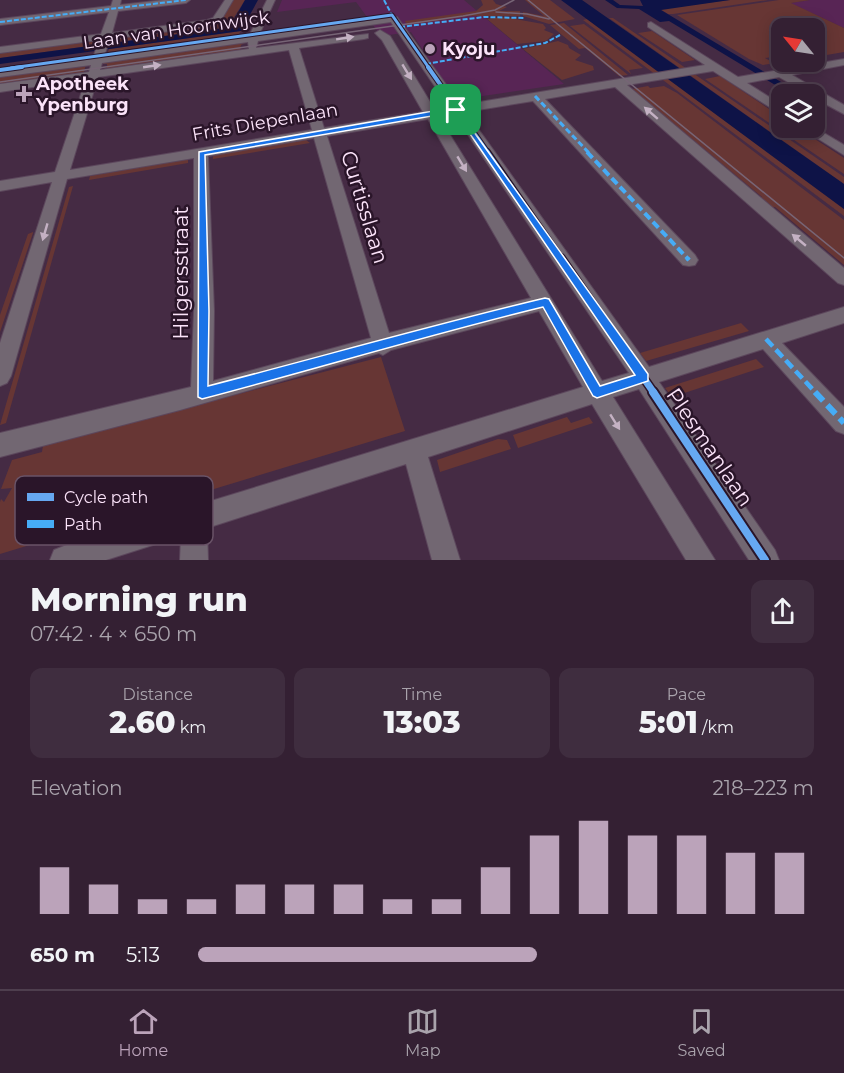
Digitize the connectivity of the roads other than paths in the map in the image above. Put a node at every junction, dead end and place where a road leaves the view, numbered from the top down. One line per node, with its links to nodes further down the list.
1 (186, 0): 4 (street)
2 (229, 0): 9 (street)
3 (272, 0): 10 (street)
4 (116, 4): 5 (street); 9 (street)
5 (0, 22)
6 (651, 26): 16 (street)
7 (400, 28): 8 (street, Laan van Hoornwijck); 10 (street, Laan van Hoornwijck); 25 (street, Plesmanlaan)
8 (383, 35): 11 (street, Laan van Hoornwijck, one-way to 8); 27 (street, one-way to 27)
9 (105, 38): 12 (street); 14 (street)
10 (253, 39): 13 (street); 14 (street, Laan van Hoornwijck)
11 (293, 46): 13 (street, Laan van Hoornwijck); 28 (street, Curtisslaan)
12 (0, 50)
13 (251, 52): 18 (street, Laan van Hoornwijck, one-way to 13)
14 (99, 57): 17 (street, Laan van Hoornwijck); 18 (street)
15 (844, 62): 19 (street)
16 (715, 67): 20 (street); 21 (street, Frits Diepenlaan)
17 (0, 74)
18 (94, 74): 22 (street, Laan van Hoornwijck); 32 (street)
19 (776, 74): 20 (street); 26 (street)
20 (735, 81): 24 (street)
21 (617, 83): 23 (street, Frits Diepenlaan); 35 (street, one-way to 21)
22 (0, 88)
23 (536, 96): 25 (street, Frits Diepenlaan); 34 (street)
24 (771, 104)
25 (456, 110): 27 (street, Frits Diepenlaan); 41 (street, Plesmanlaan)
26 (844, 110)
27 (432, 113): 28 (street, Frits Diepenlaan); 36 (street, one-way to 36)
28 (320, 133): 31 (street, Frits Diepenlaan); 39 (street, Curtisslaan)
29 (822, 138): 30 (street)
30 (844, 152)
31 (201, 153): 32 (street, Frits Diepenlaan); 43 (street, Hilgersstraat)
32 (61, 176): 33 (street, Frits Diepenlaan); 40 (street, one-way to 40)
33 (0, 186)
34 (688, 261)
35 (844, 278)
36 (545, 302): 39 (street); 42 (street)
37 (844, 315): 38 (street)
38 (766, 339): 41 (street); 44 (street)
39 (383, 346): 43 (street)
40 (0, 376)
41 (644, 378): 42 (street); 52 (street, Plesmanlaan)
42 (597, 392): 46 (street); 51 (street, one-way to 51)
43 (202, 393): 45 (street)
44 (844, 423)
45 (0, 445)
46 (414, 450): 47 (street); 50 (street)
47 (213, 513)
48 (112, 545): 49 (street)
49 (64, 560)
50 (446, 560)
51 (701, 560)
52 (765, 560)

